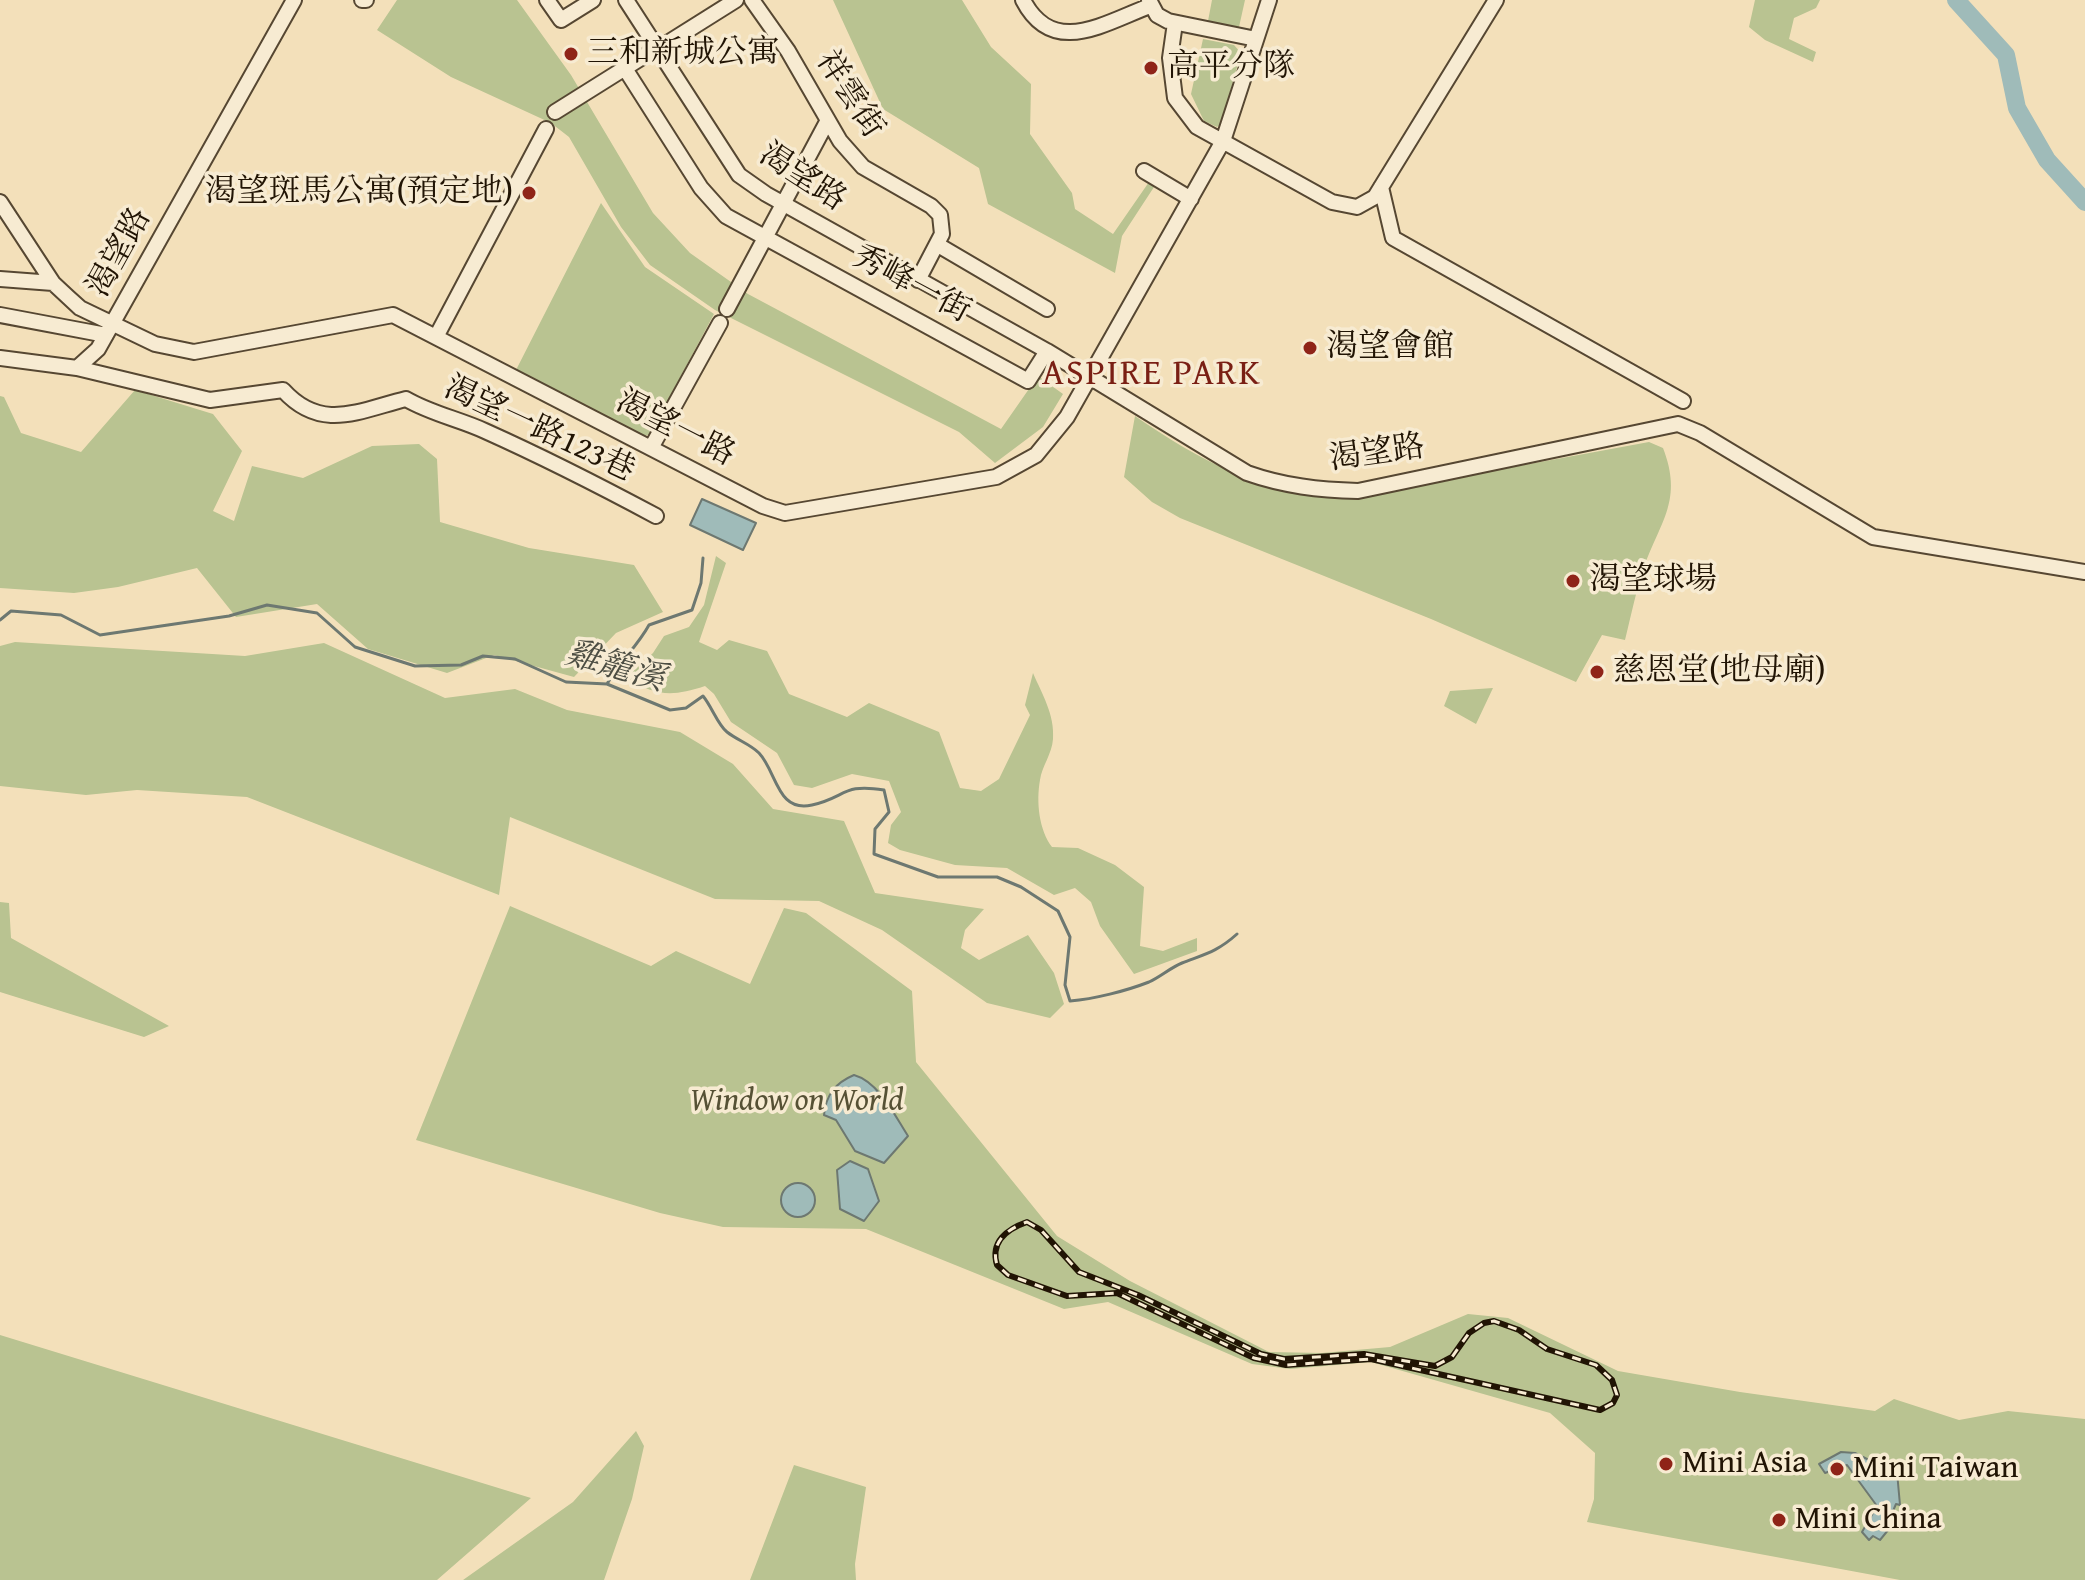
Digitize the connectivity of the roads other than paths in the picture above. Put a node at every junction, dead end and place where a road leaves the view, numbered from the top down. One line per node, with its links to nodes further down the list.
1 (294, 0): 31 (street, 渴望路)
2 (547, 0): 3 (street)
3 (593, 0)
4 (626, 0): 13 (street, 渴望路)
5 (736, 0): 13 (street)
6 (752, 0): 16 (street, 祥雲街)
7 (1023, 0): 10 (street)
8 (1269, 0): 12 (street, 渴望一路)
9 (1496, 0): 20 (street)
10 (1150, 3): 11 (street)
11 (1175, 23): 12 (street); 18 (street)
12 (1256, 39): 18 (street, 渴望一路)
13 (657, 49): 14 (street); 23 (street, 渴望路)
14 (624, 67): 15 (street); 24 (street, 秀峰一街)
15 (555, 112)
16 (828, 120): 23 (street); 25 (street, 祥雲街)
17 (540, 134): 32 (street)
18 (1223, 141): 20 (street); 21 (street, 渴望一路)
19 (1144, 171): 21 (street)
20 (1381, 187): 37 (street)
21 (1191, 199): 36 (street, 渴望一路)
22 (0, 202): 28 (street, 渴望一路)
23 (784, 204): 24 (street); 27 (street, 渴望路)
24 (765, 239): 33 (street, 秀峰一街); 38 (street)
25 (938, 245): 27 (street); 29 (street)
26 (0, 279): 28 (street)
27 (918, 280): 33 (street, 渴望路)
28 (53, 283): 31 (street, 渴望一路)
29 (1047, 309)
30 (0, 315): 31 (street)
31 (109, 329): 32 (street, 渴望一路); 35 (street, 渴望路)
32 (436, 337): 38 (street, 渴望一路)
33 (1047, 351): 36 (street, 渴望路)
34 (0, 358): 35 (street, 渴望一路123巷)
35 (77, 368): 39 (street, 渴望一路123巷)
36 (1091, 377): 38 (street, 渴望一路); 40 (street, 渴望路)
37 (1683, 401)
38 (651, 448)
39 (656, 516)
40 (2085, 572)

